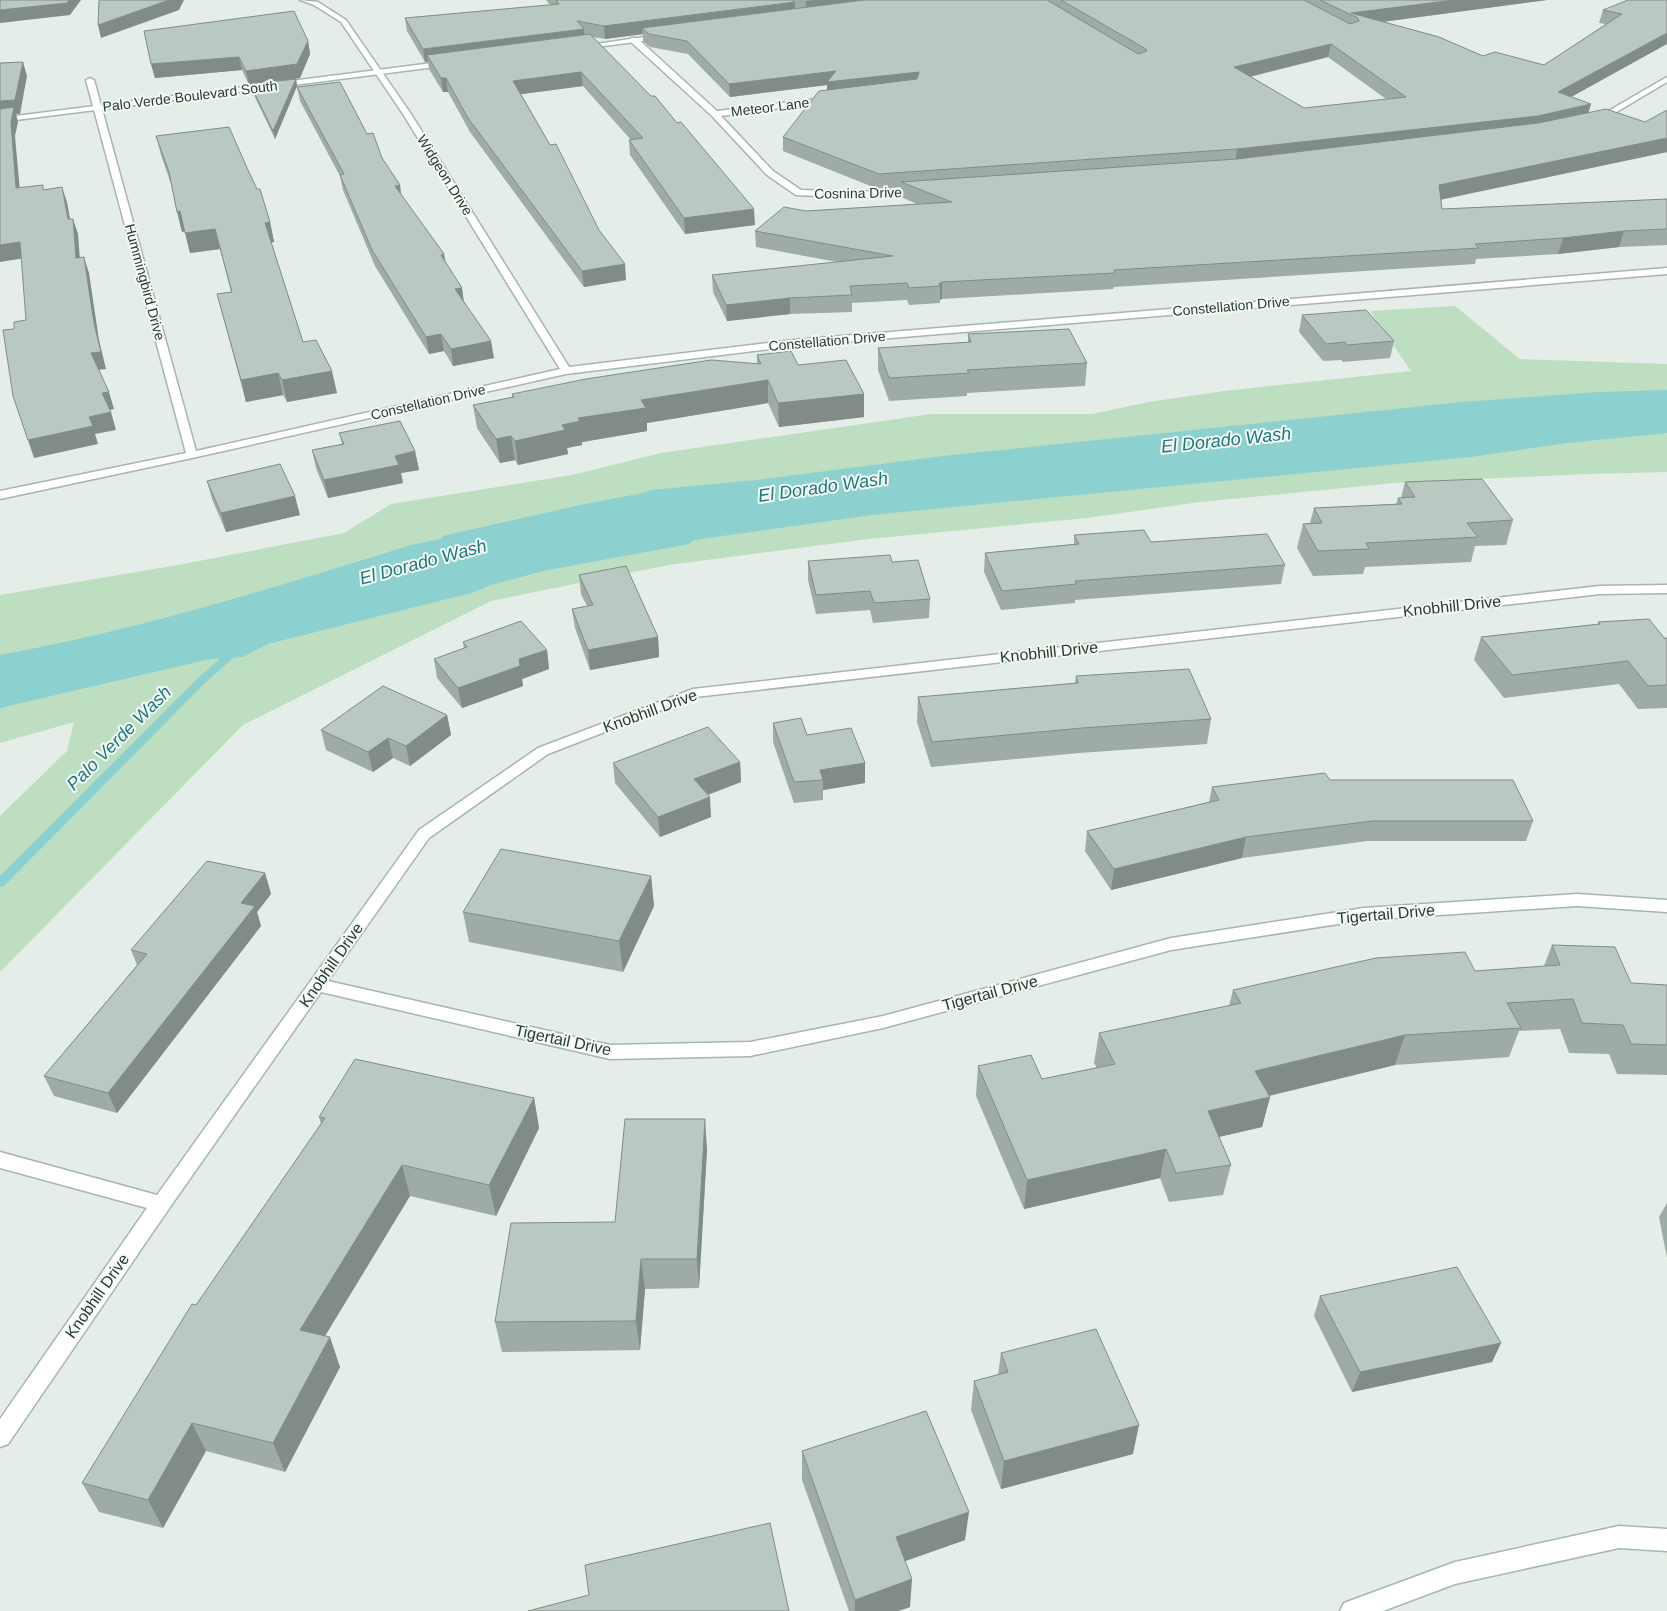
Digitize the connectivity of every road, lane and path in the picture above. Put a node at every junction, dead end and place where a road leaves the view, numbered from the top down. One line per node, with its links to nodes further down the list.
1 (303, 0): 6 (street, Widgeon Drive)
2 (672, 35): 3 (street)
3 (634, 40): 4 (street); 11 (street, Cosnina Drive)
4 (575, 48)
5 (457, 62): 6 (street, Palo Verde Boulevard South)
6 (378, 72): 10 (street, Palo Verde Boulevard South); 16 (street, Widgeon Drive)
7 (1667, 79): 13 (street)
8 (90, 80): 10 (street, Hummingbird Drive)
9 (838, 98): 11 (street, Meteor Lane)
10 (98, 108): 12 (street, Palo Verde Boulevard South); 17 (street, Hummingbird Drive)
11 (715, 114): 14 (street, Cosnina Drive)
12 (0, 120)
13 (1588, 122)
14 (934, 190)
15 (1667, 271): 16 (street, Constellation Drive)
16 (566, 371): 17 (street, Constellation Drive)
17 (192, 455): 18 (street, Constellation Drive)
18 (0, 495)
19 (1667, 589): 21 (street, Knobhill Drive)
20 (1667, 906): 21 (street, Tigertail Drive)
21 (317, 985): 23 (street, Knobhill Drive)
22 (0, 1160): 23 (street)
23 (161, 1204): 24 (street, Knobhill Drive)
24 (0, 1437)
25 (1667, 1540): 26 (street)
26 (1352, 1611)

